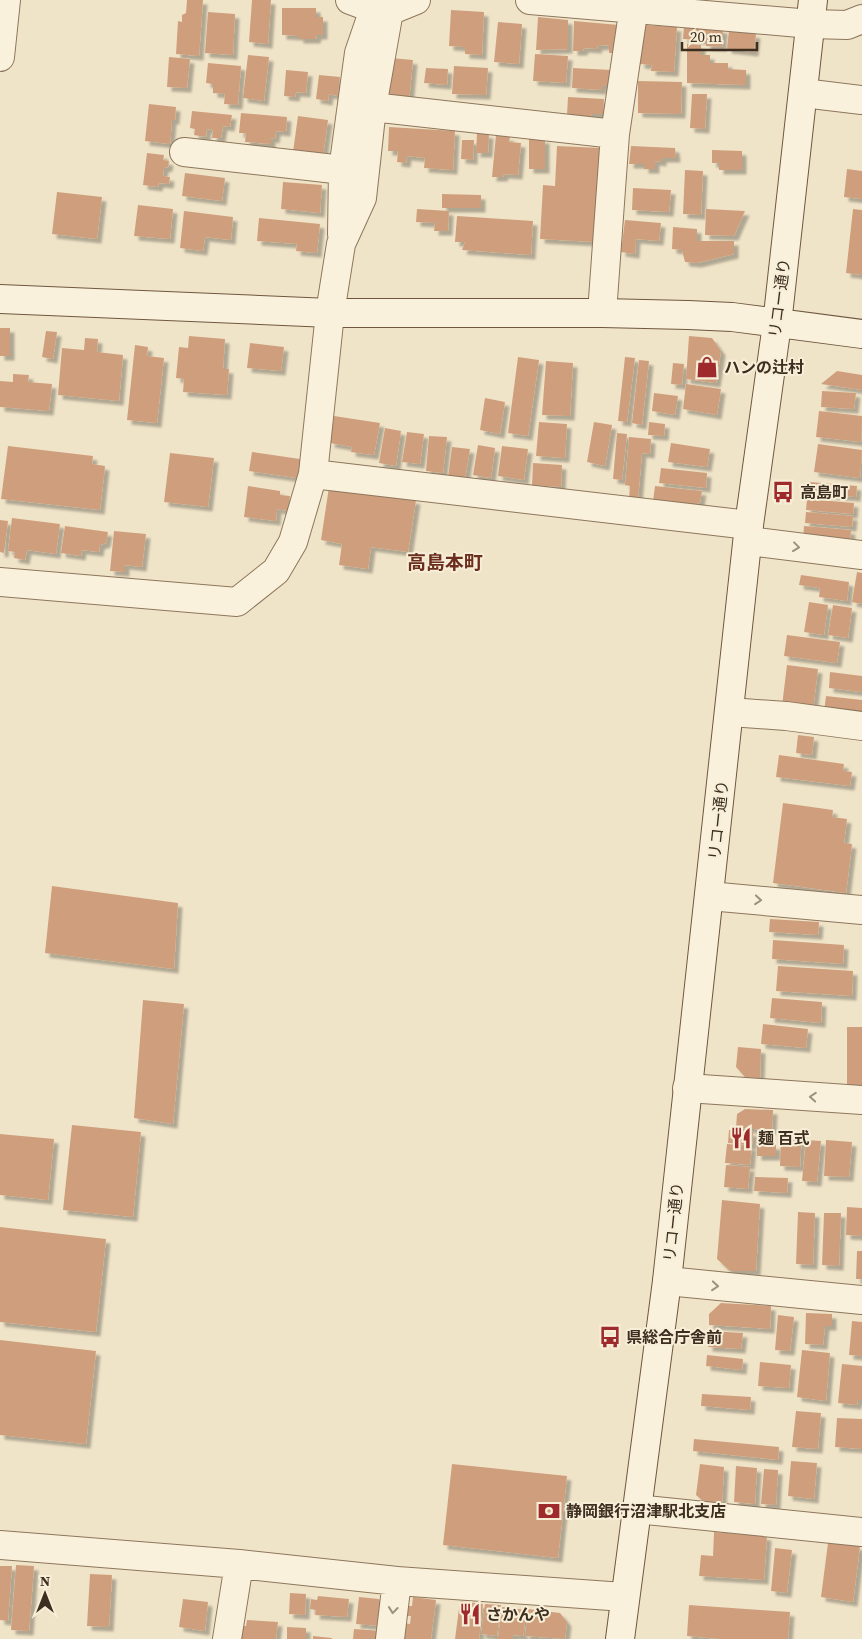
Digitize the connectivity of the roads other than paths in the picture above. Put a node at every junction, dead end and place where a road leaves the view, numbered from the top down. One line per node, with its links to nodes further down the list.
1 (6, 0): 8 (street)
2 (416, 0): 5 (street)
3 (530, 0): 4 (street)
4 (634, 4): 6 (street); 12 (street)
5 (371, 7): 11 (street); 14 (street)
6 (812, 12): 7 (street); 9 (street, リコー通り)
7 (862, 19)
8 (0, 57)
9 (803, 93): 10 (street); 19 (street, リコー通り)
10 (862, 100)
11 (372, 107): 12 (street); 15 (street)
12 (615, 134): 18 (street)
13 (184, 152): 14 (street)
14 (343, 170): 15 (street)
15 (342, 244): 17 (street)
16 (0, 299): 17 (street)
17 (330, 313): 18 (street); 21 (street)
18 (602, 313): 19 (street)
19 (777, 324): 20 (street); 22 (street, リコー通り)
20 (862, 334)
21 (312, 474): 22 (street); 24 (street)
22 (748, 533): 23 (street, one-way to 23); 25 (street, リコー通り)
23 (862, 555)
24 (0, 582)
25 (730, 712): 26 (street); 27 (street, リコー通り)
26 (862, 726)
27 (709, 896): 28 (street, one-way to 28); 29 (street, リコー通り)
28 (862, 910)
29 (687, 1088): 30 (street, one-way to 29); 31 (street, リコー通り)
30 (862, 1100)
31 (667, 1281): 32 (street, one-way to 32); 33 (street, リコー通り)
32 (862, 1300)
33 (636, 1509): 34 (street); 38 (street, リコー通り)
34 (862, 1532)
35 (0, 1546): 36 (street)
36 (239, 1564): 37 (street); 39 (street)
37 (397, 1581): 38 (street); 40 (street, one-way to 40)
38 (624, 1598): 41 (street, リコー通り)
39 (227, 1639)
40 (390, 1639)
41 (620, 1639)

